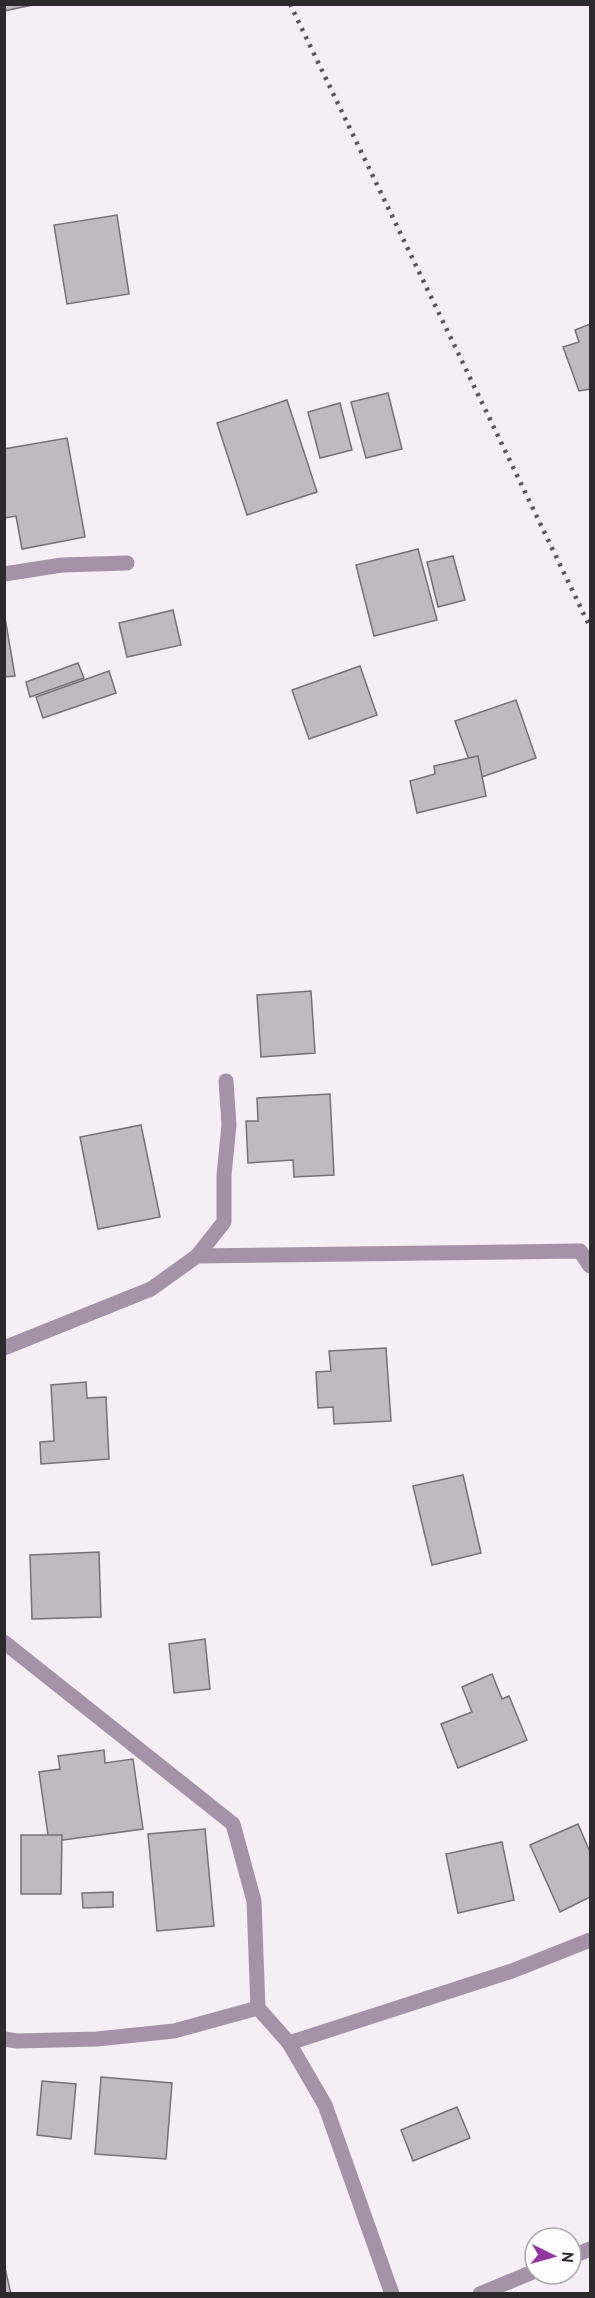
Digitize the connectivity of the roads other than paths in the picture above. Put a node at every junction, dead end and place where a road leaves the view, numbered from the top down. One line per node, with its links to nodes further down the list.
1 (127, 563): 2 (street)
2 (4, 573)
3 (226, 1081): 4 (street)
4 (197, 1256): 5 (street); 6 (street)
5 (591, 1266)
6 (4, 1348)
7 (4, 1642): 9 (street)
8 (591, 1940): 11 (street)
9 (258, 2008): 10 (street); 11 (street)
10 (4, 2039)
11 (289, 2043): 13 (street)
12 (523, 2276): 14 (street)
13 (392, 2294)
14 (480, 2294)

